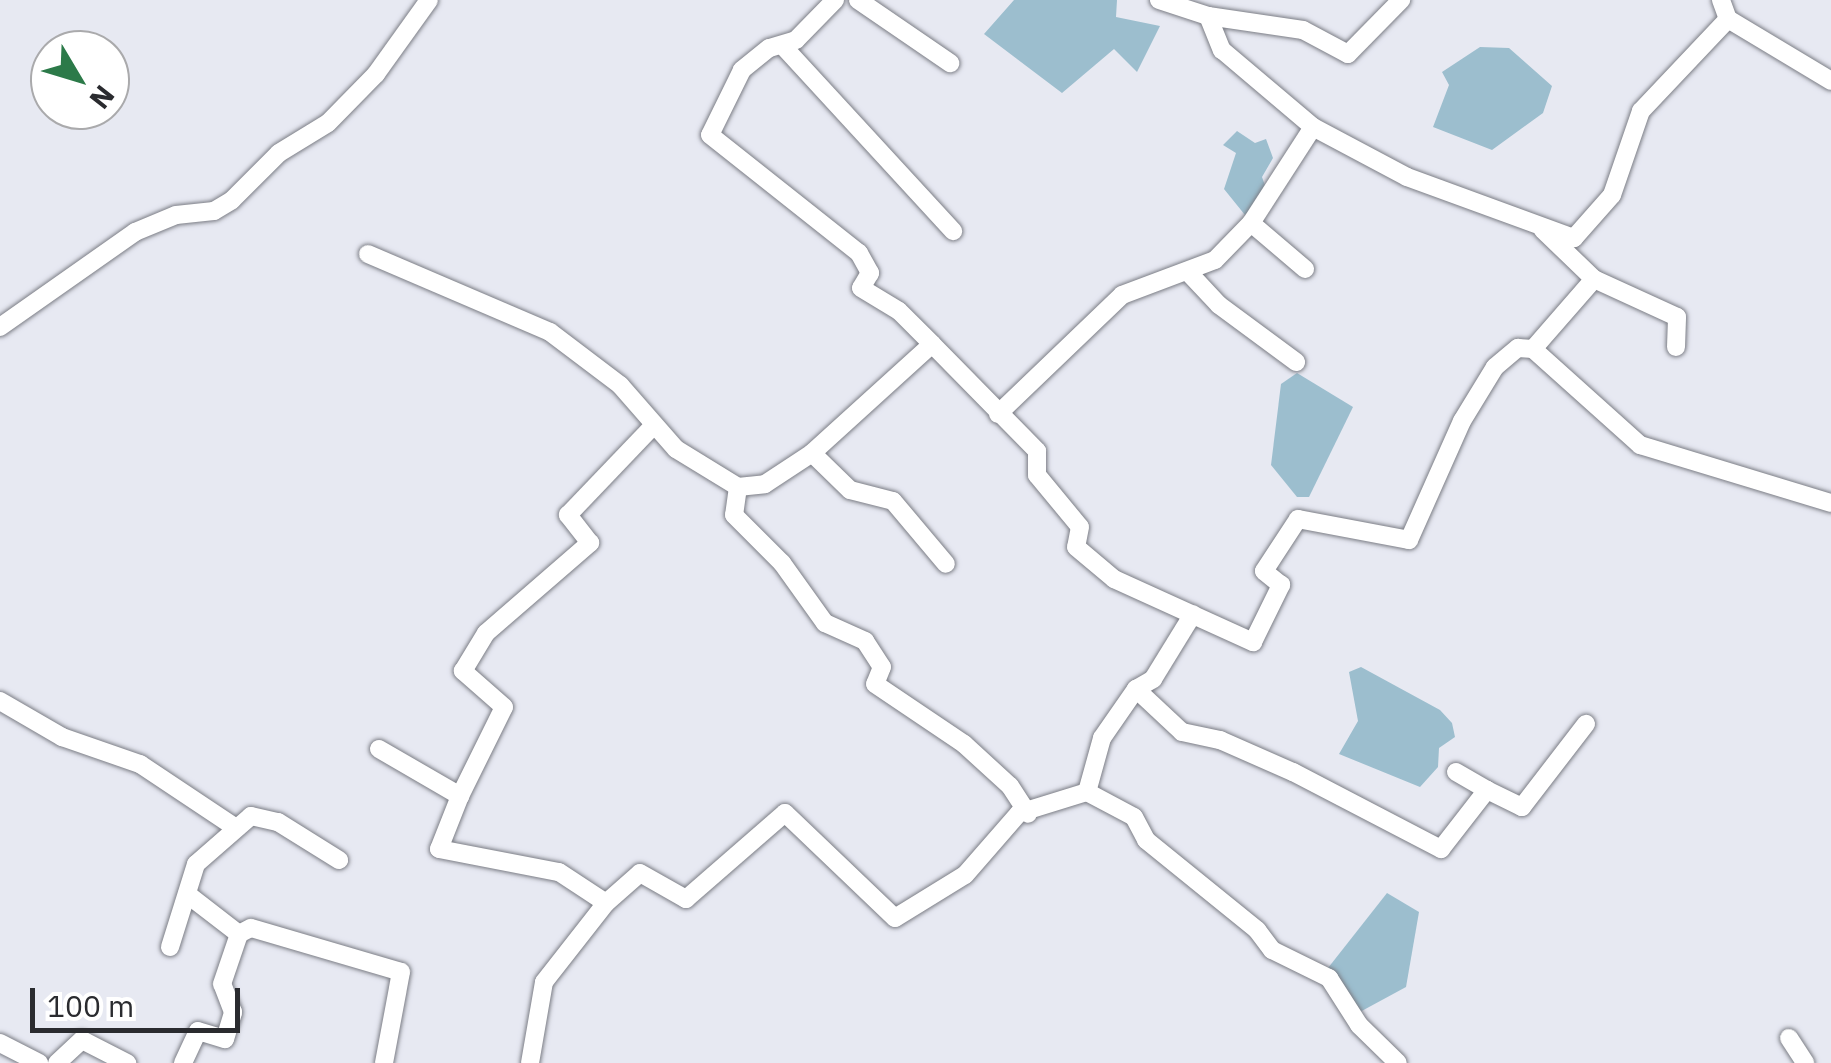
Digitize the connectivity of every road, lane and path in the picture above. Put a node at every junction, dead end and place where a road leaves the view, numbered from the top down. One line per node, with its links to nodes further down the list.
1 (835, 0): 9 (street)
2 (858, 0): 10 (street)
3 (1159, 0): 7 (street)
4 (1401, 0): 7 (street)
5 (1721, 0): 8 (street)
6 (421, 3): 20 (street)
7 (1208, 16): 12 (street)
8 (1728, 19): 11 (street); 14 (street)
9 (782, 44): 15 (street); 21 (street)
10 (950, 63)
11 (1831, 81)
12 (1313, 127): 13 (street); 14 (street)
13 (1250, 223): 17 (street); 18 (street)
14 (1535, 223): 19 (street)
15 (954, 231)
16 (368, 254): 26 (street)
17 (1305, 270)
18 (1188, 274): 24 (street); 25 (street)
19 (1594, 279): 22 (street); 23 (street)
20 (1, 325)
21 (932, 344): 25 (street); 27 (street)
22 (1676, 347)
23 (1533, 349): 29 (street); 31 (street)
24 (1296, 362)
25 (998, 414): 31 (street)
26 (654, 424): 28 (street); 39 (street)
27 (812, 453): 28 (street); 30 (street)
28 (738, 487): 40 (street)
29 (1831, 502)
30 (946, 564)
31 (1193, 614): 32 (street)
32 (1136, 689): 37 (street); 38 (street)
33 (0, 701): 41 (street)
34 (1586, 724): 37 (street)
35 (379, 749): 39 (street)
36 (1456, 772): 37 (street)
37 (1487, 790)
38 (1087, 792): 40 (street); 55 (street)
39 (460, 796): 44 (street)
40 (1028, 814): 44 (street)
41 (236, 828): 42 (street); 43 (street)
42 (339, 860)
43 (187, 894): 45 (street); 46 (street)
44 (606, 903): 54 (street)
45 (239, 934): 52 (street); 53 (street)
46 (170, 947)
47 (1789, 1038): 56 (street)
48 (0, 1043): 49 (street)
49 (39, 1063)
50 (57, 1063): 51 (street)
51 (126, 1063)
52 (183, 1063)
53 (384, 1063)
54 (530, 1063)
55 (1398, 1063)
56 (1805, 1063)

